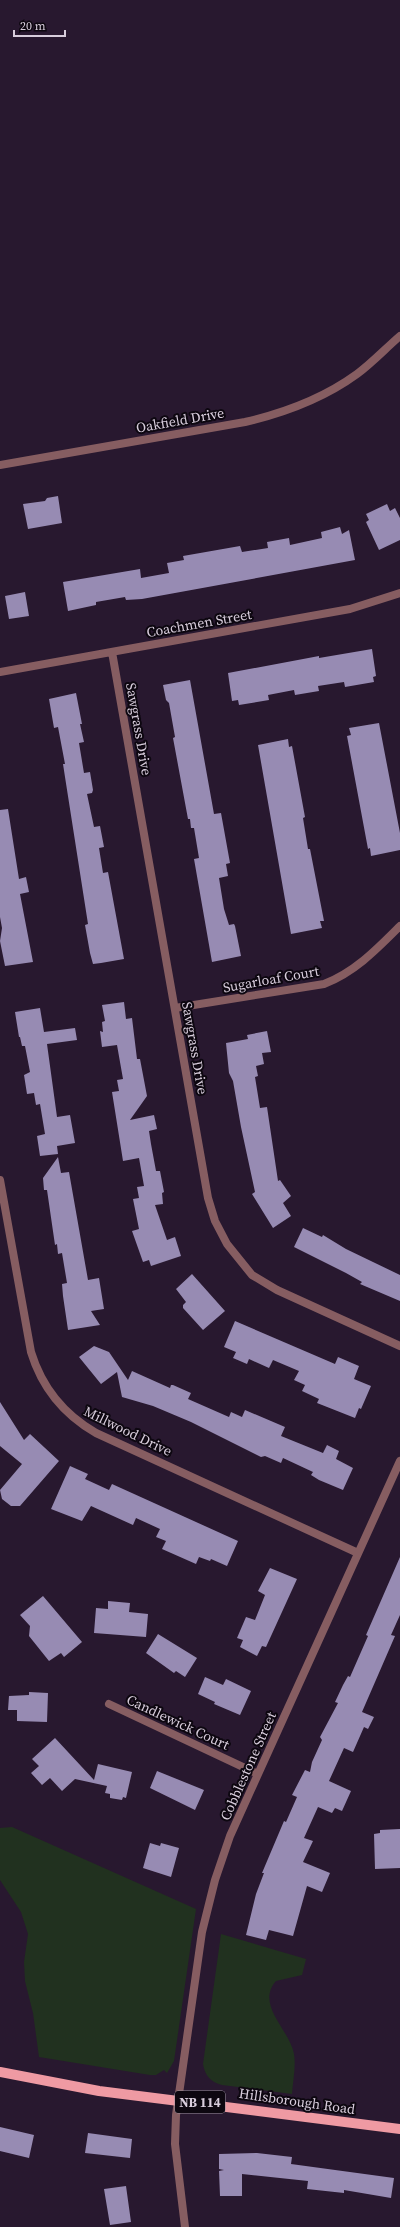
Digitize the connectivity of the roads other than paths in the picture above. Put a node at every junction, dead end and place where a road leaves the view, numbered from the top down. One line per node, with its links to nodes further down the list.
1 (400, 336): 2 (street, Oakfield Drive)
2 (0, 465)
3 (400, 593): 4 (street, Coachmen Street)
4 (112, 652): 5 (street, Coachmen Street); 7 (street, Sawgrass Drive)
5 (0, 672)
6 (400, 926): 7 (street, Sugarloaf Court)
7 (175, 1008): 9 (street, Sawgrass Drive)
8 (0, 1180): 11 (street, Millwood Drive)
9 (400, 1346)
10 (400, 1460): 11 (street, Cobblestone Street)
11 (358, 1553): 13 (street, Cobblestone Street)
12 (109, 1704): 13 (street, Candlewick Court)
13 (258, 1774): 15 (street, Cobblestone Street)
14 (0, 2072): 15 (main road, Hillsborough Road / NB 114)
15 (179, 2100): 16 (main road, Hillsborough Road / NB 114); 17 (street, Cobblestone Street)
16 (400, 2129)
17 (185, 2227)

